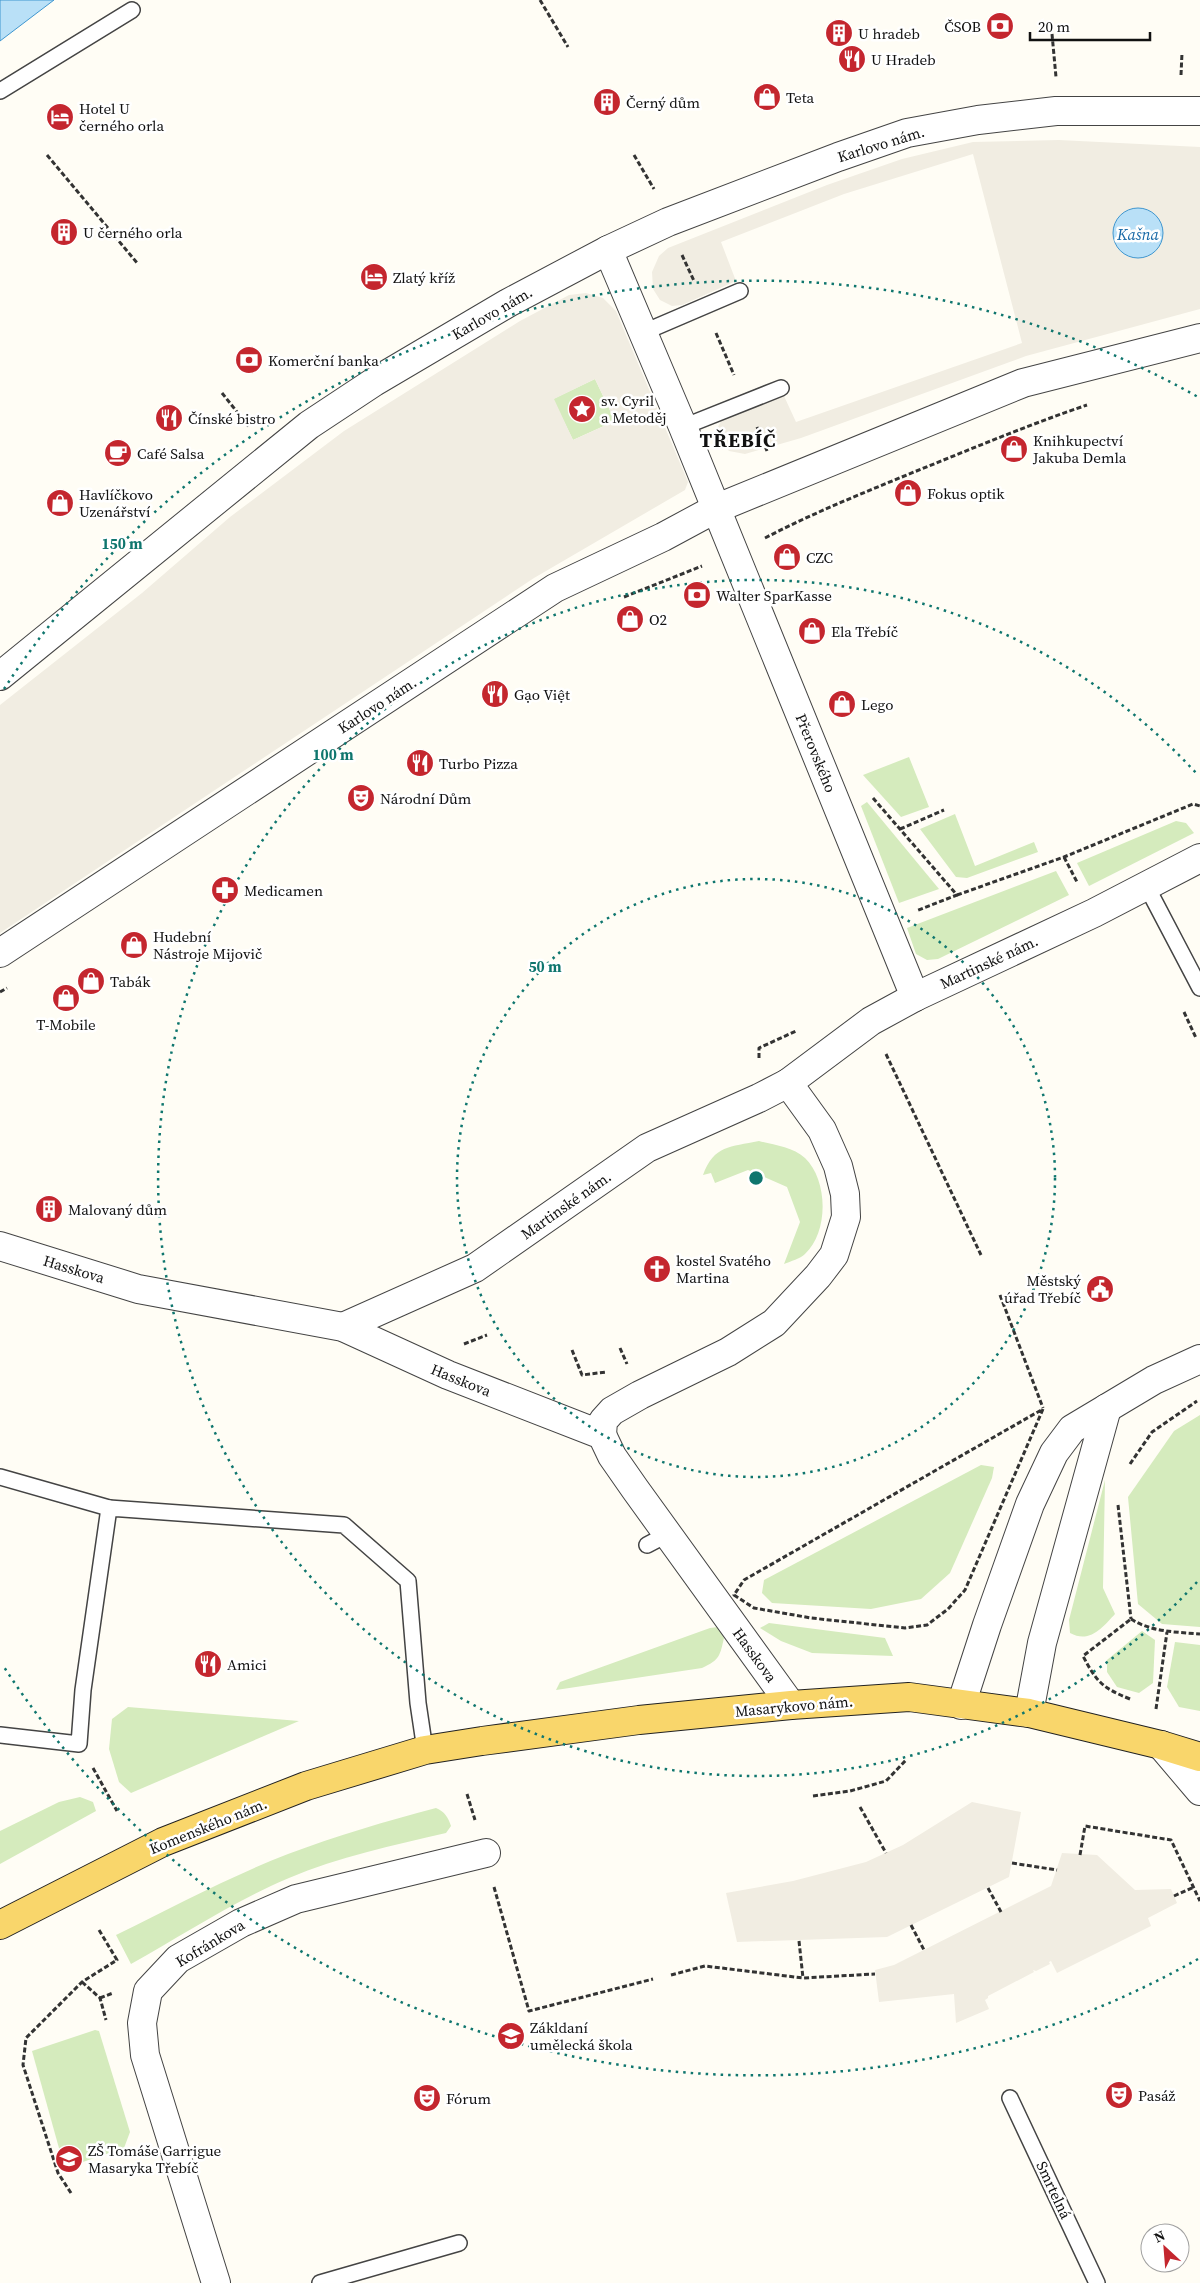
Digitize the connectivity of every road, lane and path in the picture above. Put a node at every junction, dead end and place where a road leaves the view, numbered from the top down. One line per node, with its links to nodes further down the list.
1 (540, 0): 4 (path)
2 (132, 10): 8 (lane)
3 (1052, 34): 6 (path)
4 (568, 47)
5 (1182, 52): 7 (path)
6 (1056, 67)
7 (1181, 75)
8 (0, 91)
9 (1200, 111): 13 (street, Karlovo nám.)
10 (47, 155): 15 (path)
11 (634, 155): 12 (path)
12 (651, 182)
13 (608, 250): 19 (street); 26 (street, Karlovo nám.)
14 (681, 253): 16 (path)
15 (138, 264)
16 (696, 288)
17 (740, 291): 19 (lane)
18 (715, 331): 21 (path)
19 (642, 333): 25 (street)
20 (1200, 338): 27 (street, Karlovo nám.)
21 (737, 381)
22 (782, 388): 25 (lane)
23 (222, 393): 26 (path)
24 (1089, 405): 28 (path)
25 (683, 427): 27 (street)
26 (272, 456): 29 (street, Karlovo nám.)
27 (715, 509): 37 (street, Přerovského); 38 (street, Karlovo nám.)
28 (798, 521)
29 (0, 676)
30 (871, 795): 33 (path)
31 (1200, 806): 36 (path)
32 (944, 810): 33 (path)
33 (900, 829): 36 (path)
34 (1200, 858): 35 (street, Martinské nám.)
35 (1148, 887): 39 (lane); 40 (street, Martinské nám.)
36 (957, 894): 37 (path)
37 (886, 923): 40 (street, Přerovského)
38 (0, 954)
39 (1200, 988)
40 (915, 996): 42 (street, Martinské nám.)
41 (886, 1052): 44 (path)
42 (788, 1083): 46 (street, Martinské nám.); 58 (street)
43 (0, 1246): 46 (street, Hasskova)
44 (981, 1255)
45 (1000, 1294): 56 (path)
46 (344, 1327): 58 (street, Hasskova)
47 (487, 1335): 48 (path)
48 (463, 1345)
49 (620, 1348): 52 (path)
50 (572, 1350): 53 (path)
51 (1200, 1359): 55 (street)
52 (621, 1367)
53 (609, 1372)
54 (1200, 1399): 59 (path)
55 (1107, 1408): 68 (street); 71 (street)
56 (1044, 1409): 57 (path); 63 (path)
57 (1052, 1409)
58 (602, 1435): 69 (street, Hasskova)
59 (1126, 1468)
60 (0, 1478): 62 (lane)
61 (1118, 1502): 64 (path)
62 (109, 1508): 73 (lane); 75 (lane)
63 (948, 1609)
64 (1131, 1619): 65 (path); 67 (path)
65 (1167, 1632): 66 (path); 70 (path)
66 (1200, 1634)
67 (1138, 1702)
68 (962, 1705): 69 (main road, Masarykovo nám.); 71 (main road, Masarykovo nám.)
69 (791, 1706): 75 (main road, Masarykovo nám.)
70 (1147, 1706)
71 (1029, 1713): 74 (main road, Masarykovo nám.)
72 (0, 1735): 73 (lane)
73 (79, 1744): 81 (path)
74 (1161, 1745): 76 (main road, Masarykovo nám.); 78 (street)
75 (425, 1750): 93 (main road, Komenského nám.)
76 (1200, 1756)
77 (906, 1760): 79 (path)
78 (1200, 1791)
79 (812, 1796)
80 (860, 1807): 83 (path)
81 (117, 1811)
82 (486, 1853): 107 (street, Kofránkova)
83 (886, 1853)
84 (1080, 1855): 87 (path)
85 (1012, 1863): 86 (path)
86 (1057, 1870)
87 (1194, 1887): 89 (path); 90 (path)
88 (988, 1888): 92 (path)
89 (1174, 1896)
90 (1200, 1901)
91 (498, 1902): 101 (path)
92 (1000, 1912)
93 (0, 1925)
94 (911, 1925): 97 (path)
95 (100, 1930): 102 (path)
96 (798, 1941): 100 (path)
97 (924, 1950)
98 (875, 1974): 100 (path)
99 (671, 1975): 100 (path)
100 (803, 1978)
101 (653, 1979)
102 (82, 1982): 103 (path); 105 (path)
103 (100, 1998)
104 (1010, 2098): 109 (lane, Smrtelná)
105 (71, 2193)
106 (459, 2243): 108 (lane)
107 (216, 2283)
108 (320, 2283)
109 (1098, 2283)

